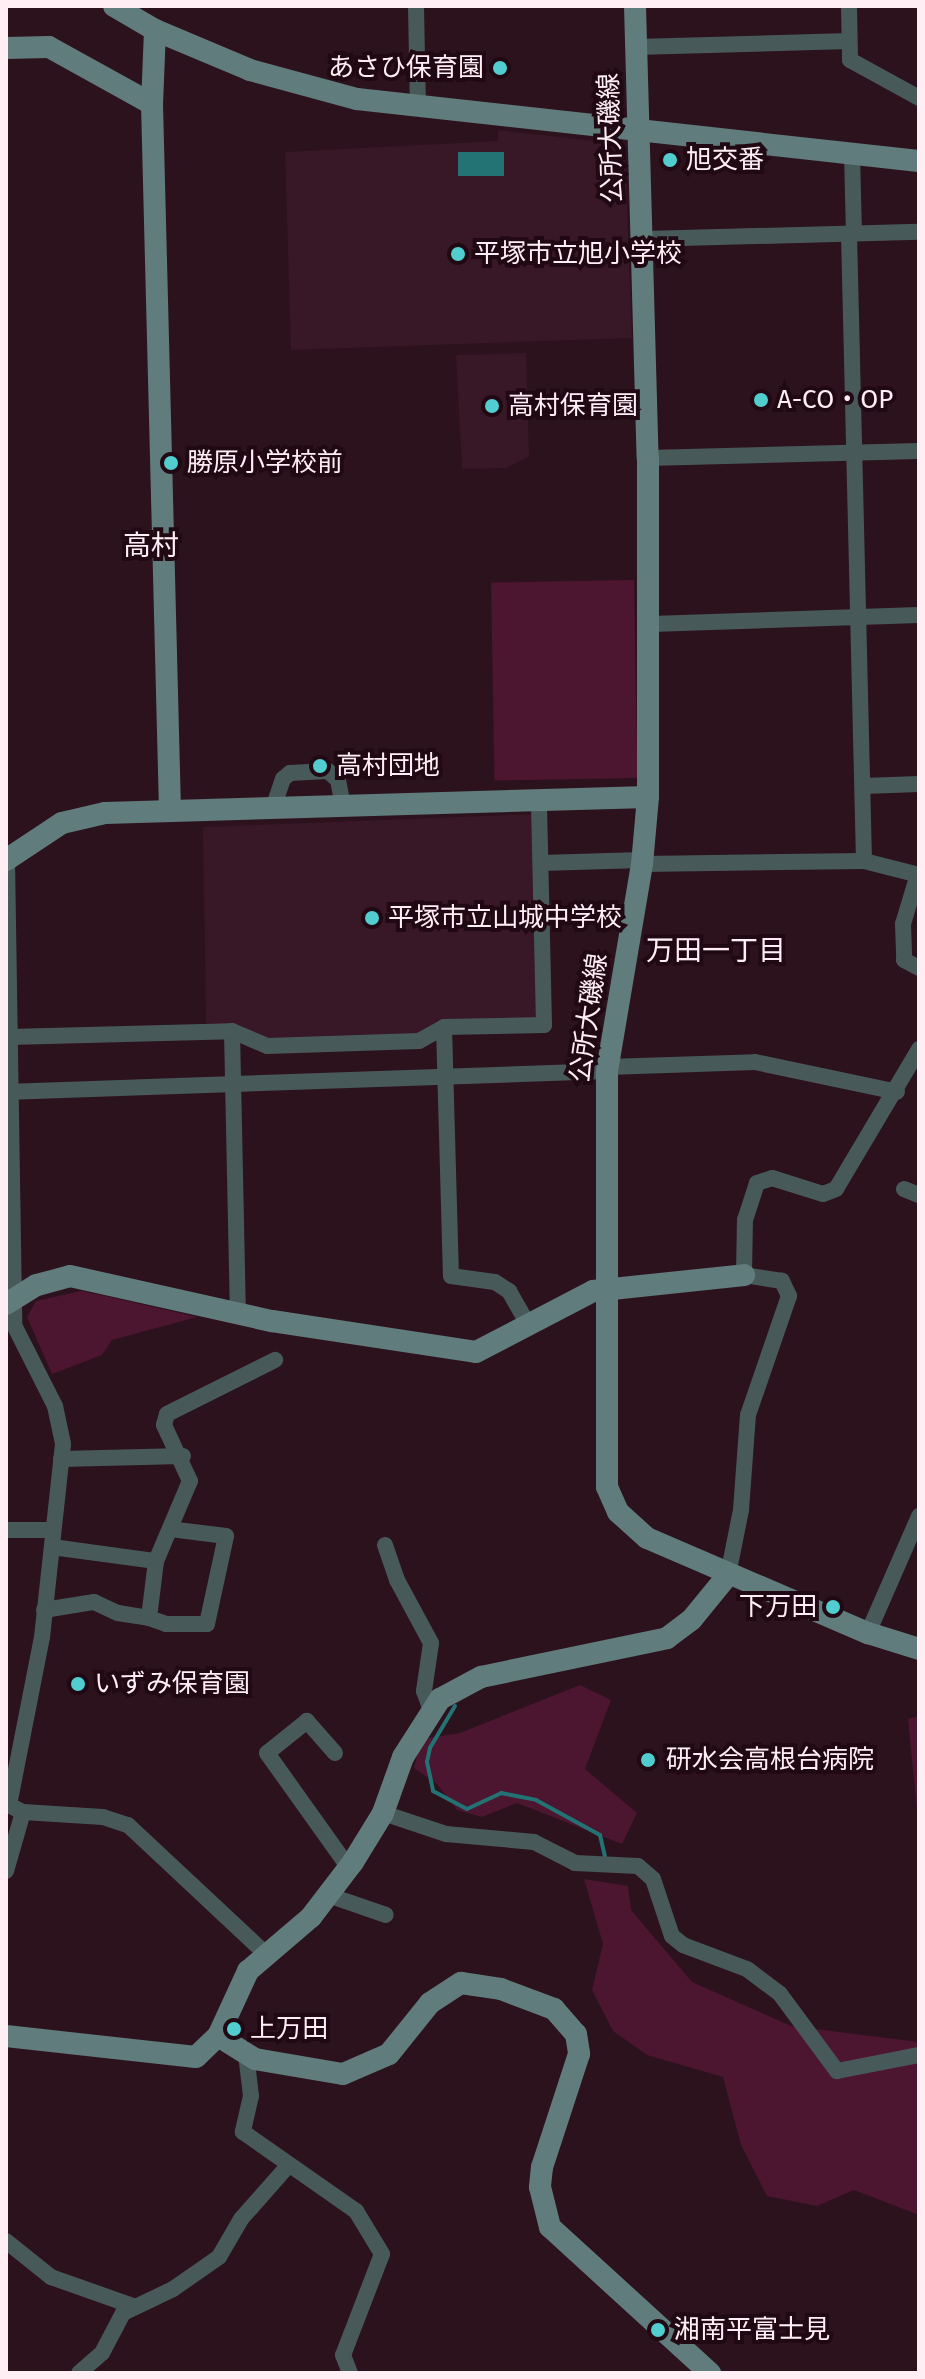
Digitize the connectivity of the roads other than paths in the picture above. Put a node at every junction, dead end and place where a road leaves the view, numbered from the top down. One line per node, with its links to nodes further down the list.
1 (114, 6): 5 (street)
2 (416, 6): 11 (street)
3 (635, 6): 7 (street, 公所大磯線)
4 (849, 6): 6 (street)
5 (155, 30): 10 (street); 11 (street)
6 (849, 41): 7 (street); 9 (street)
7 (636, 47): 12 (street, 公所大磯線)
8 (6, 48): 10 (street)
9 (919, 98)
10 (152, 104): 30 (street)
11 (418, 108): 12 (street)
12 (638, 131): 13 (street); 17 (street, 公所大磯線)
13 (852, 153): 14 (street); 16 (street)
14 (919, 161)
15 (919, 232): 16 (street)
16 (852, 234): 17 (street); 19 (street)
17 (644, 239): 20 (street, 公所大磯線)
18 (919, 451): 19 (street)
19 (855, 452): 20 (street); 22 (street)
20 (648, 458): 23 (street, 公所大磯線)
21 (919, 615): 22 (street)
22 (859, 616): 23 (street); 25 (street)
23 (651, 624): 26 (street, 公所大磯線)
24 (919, 784): 25 (street)
25 (863, 786): 32 (street)
26 (648, 797): 27 (street); 33 (street, 公所大磯線)
27 (539, 800): 28 (street); 34 (street)
28 (343, 805): 29 (street); 29 (street)
29 (273, 808): 30 (street)
30 (170, 810): 31 (street)
31 (6, 860): 39 (street)
32 (864, 861): 33 (street); 35 (street)
33 (642, 862): 34 (street); 41 (street, 公所大磯線)
34 (541, 863): 37 (street)
35 (918, 874): 36 (street)
36 (919, 968)
37 (444, 1027): 38 (street); 42 (street)
38 (232, 1031): 39 (street); 43 (street)
39 (9, 1037): 44 (street)
40 (919, 1049): 45 (street)
41 (607, 1069): 42 (street); 45 (street); 47 (street, 公所大磯線)
42 (445, 1079): 43 (street); 50 (street)
43 (233, 1083): 44 (street); 49 (street)
44 (8, 1092): 48 (street)
45 (897, 1092): 46 (street)
46 (744, 1275): 47 (street); 60 (street)
47 (610, 1288): 50 (street); 60 (street, 公所大磯線)
48 (8, 1298): 49 (street); 53 (street)
49 (238, 1314): 50 (street)
50 (529, 1326)
51 (275, 1360): 52 (street)
52 (183, 1456): 53 (street); 55 (street)
53 (61, 1459): 57 (street)
54 (919, 1516): 63 (street)
55 (170, 1529): 59 (street); 62 (street)
56 (6, 1530): 57 (street)
57 (52, 1538): 59 (street); 61 (street)
58 (385, 1545): 65 (street)
59 (156, 1561): 62 (street)
60 (728, 1575): 63 (street, 公所大磯線); 65 (street)
61 (44, 1610): 62 (street); 67 (street)
62 (149, 1618)
63 (868, 1633): 64 (street, 公所大磯線)
64 (919, 1649)
65 (431, 1710): 68 (street)
66 (335, 1753): 69 (street)
67 (13, 1806): 70 (street); 73 (street)
68 (383, 1813): 69 (street); 77 (street)
69 (349, 1868): 71 (street)
70 (6, 1871)
71 (328, 1895): 72 (street); 73 (street)
72 (386, 1915)
73 (266, 1954): 75 (street)
74 (6, 2036): 75 (street)
75 (218, 2036): 76 (street)
76 (246, 2054): 78 (street); 83 (street)
77 (919, 2055)
78 (287, 2167): 80 (street); 82 (street)
79 (6, 2241): 80 (street)
80 (133, 2306): 81 (street)
81 (89, 2370)
82 (350, 2373)
83 (710, 2373)

